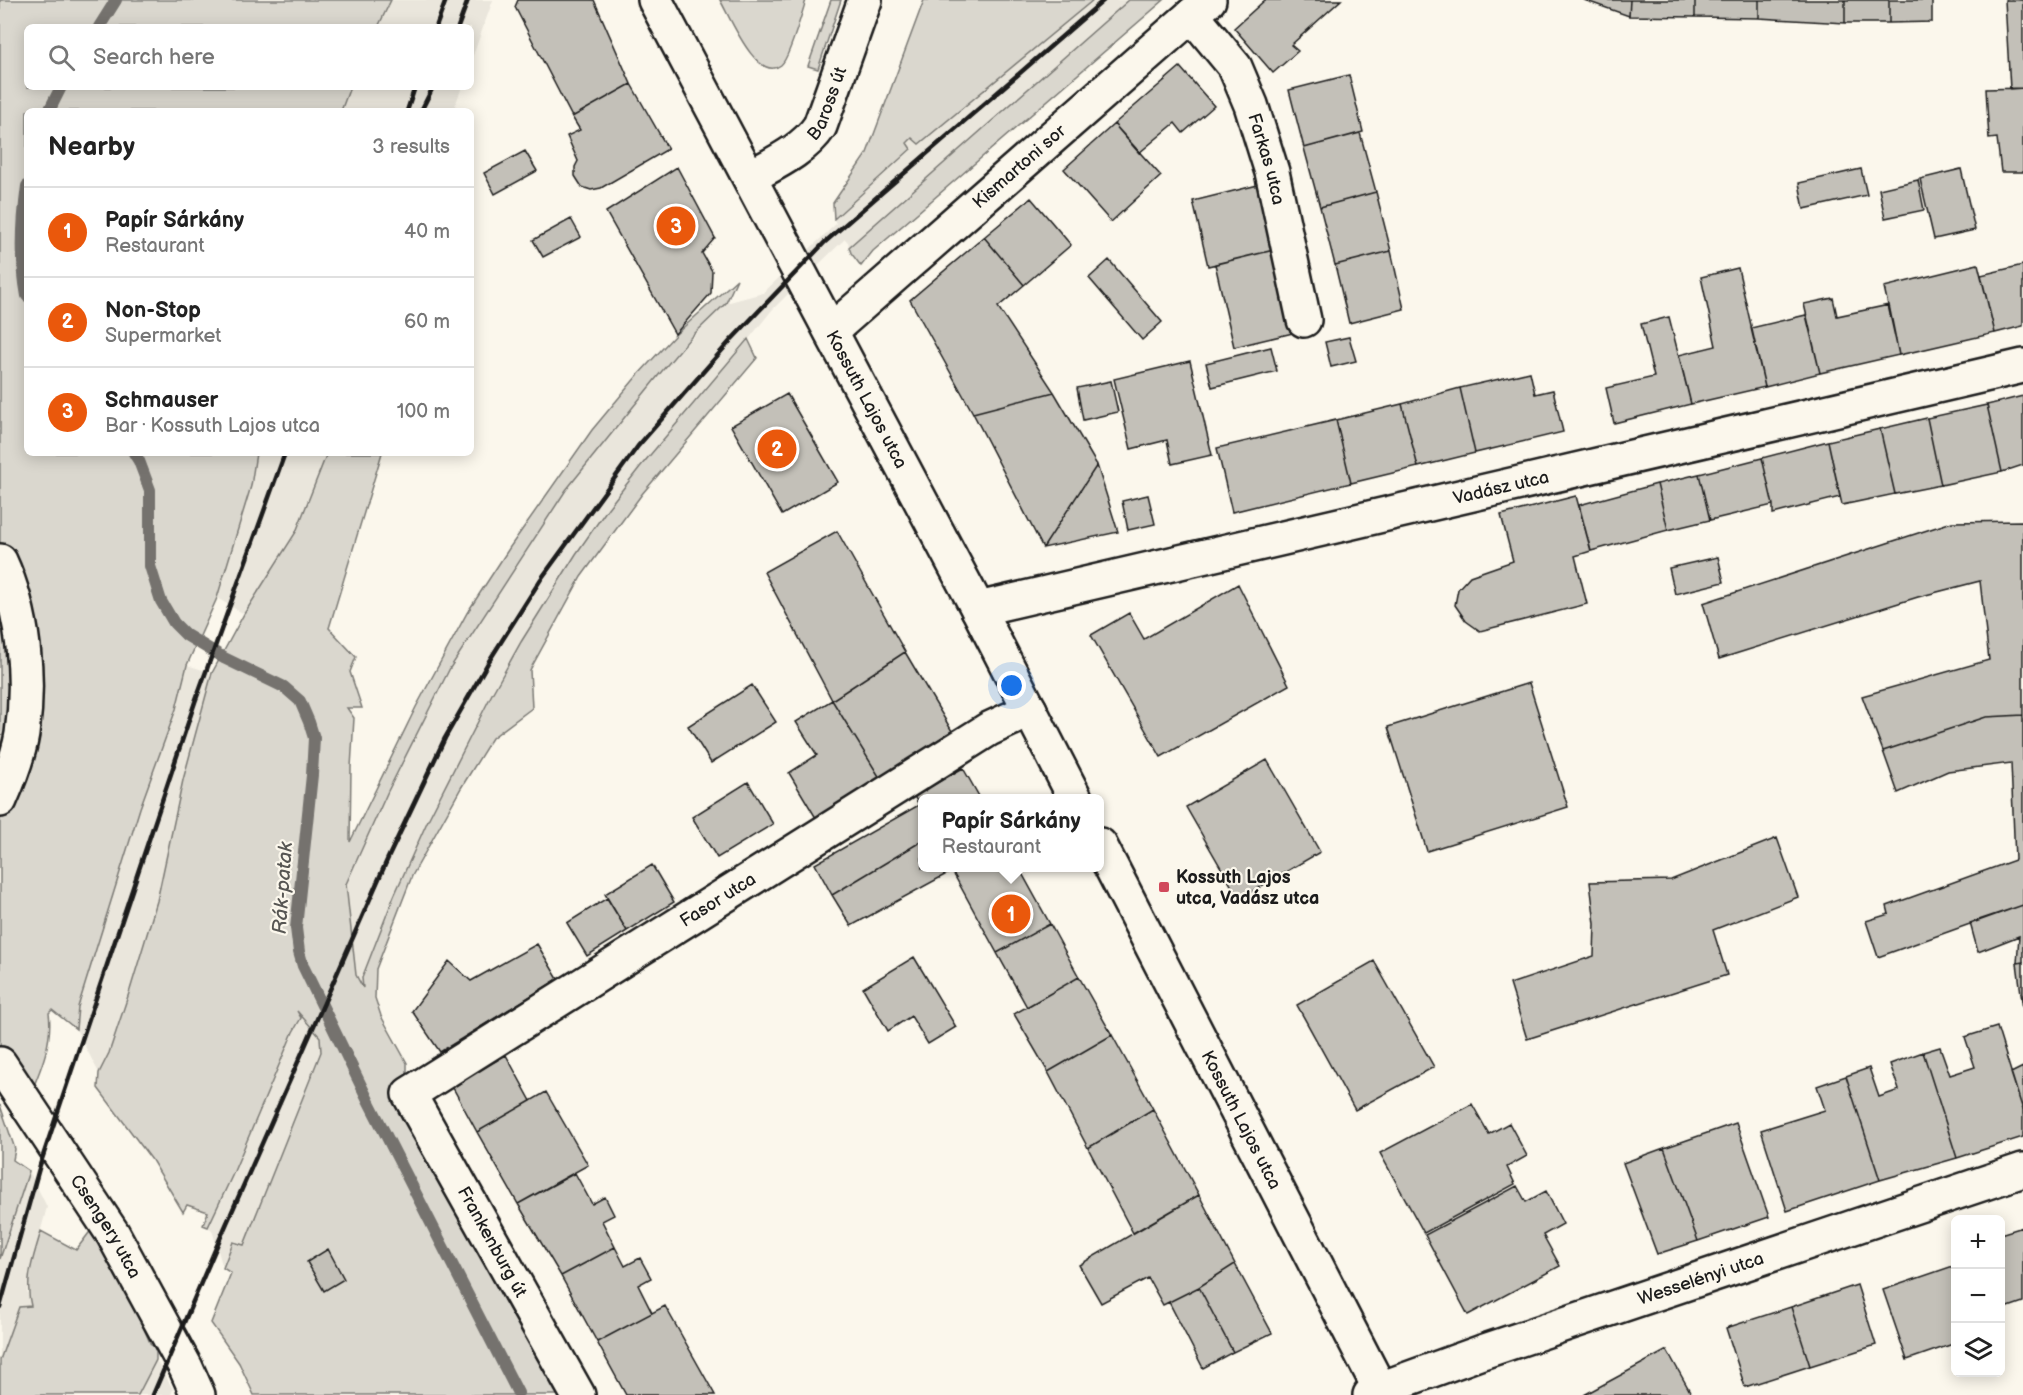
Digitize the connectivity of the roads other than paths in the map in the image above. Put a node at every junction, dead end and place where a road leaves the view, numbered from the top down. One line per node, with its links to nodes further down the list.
1 (655, 0): 4 (street, Kossuth Lajos utca)
2 (865, 0): 4 (street, Baross út)
3 (1201, 8): 5 (street, Farkas utca); 6 (street, Kismartoni sor)
4 (750, 177): 6 (street, Kossuth Lajos utca)
5 (1304, 320)
6 (831, 331): 9 (street, Kossuth Lajos utca)
7 (2023, 366): 9 (street, Vadász utca)
8 (0, 561): 12 (street)
9 (978, 609): 10 (street, Kossuth Lajos utca)
10 (1030, 710): 11 (street, Kossuth Lajos utca); 15 (street, Fasor utca)
11 (1073, 794)
12 (0, 800)
13 (1104, 853): 18 (street, Kossuth Lajos utca)
14 (0, 1064): 19 (street, Csengery utca)
15 (409, 1094): 17 (street, Frankenburg út)
16 (2023, 1170): 18 (street, Wesselényi utca)
17 (574, 1393)
18 (1378, 1393)
19 (198, 1395)

